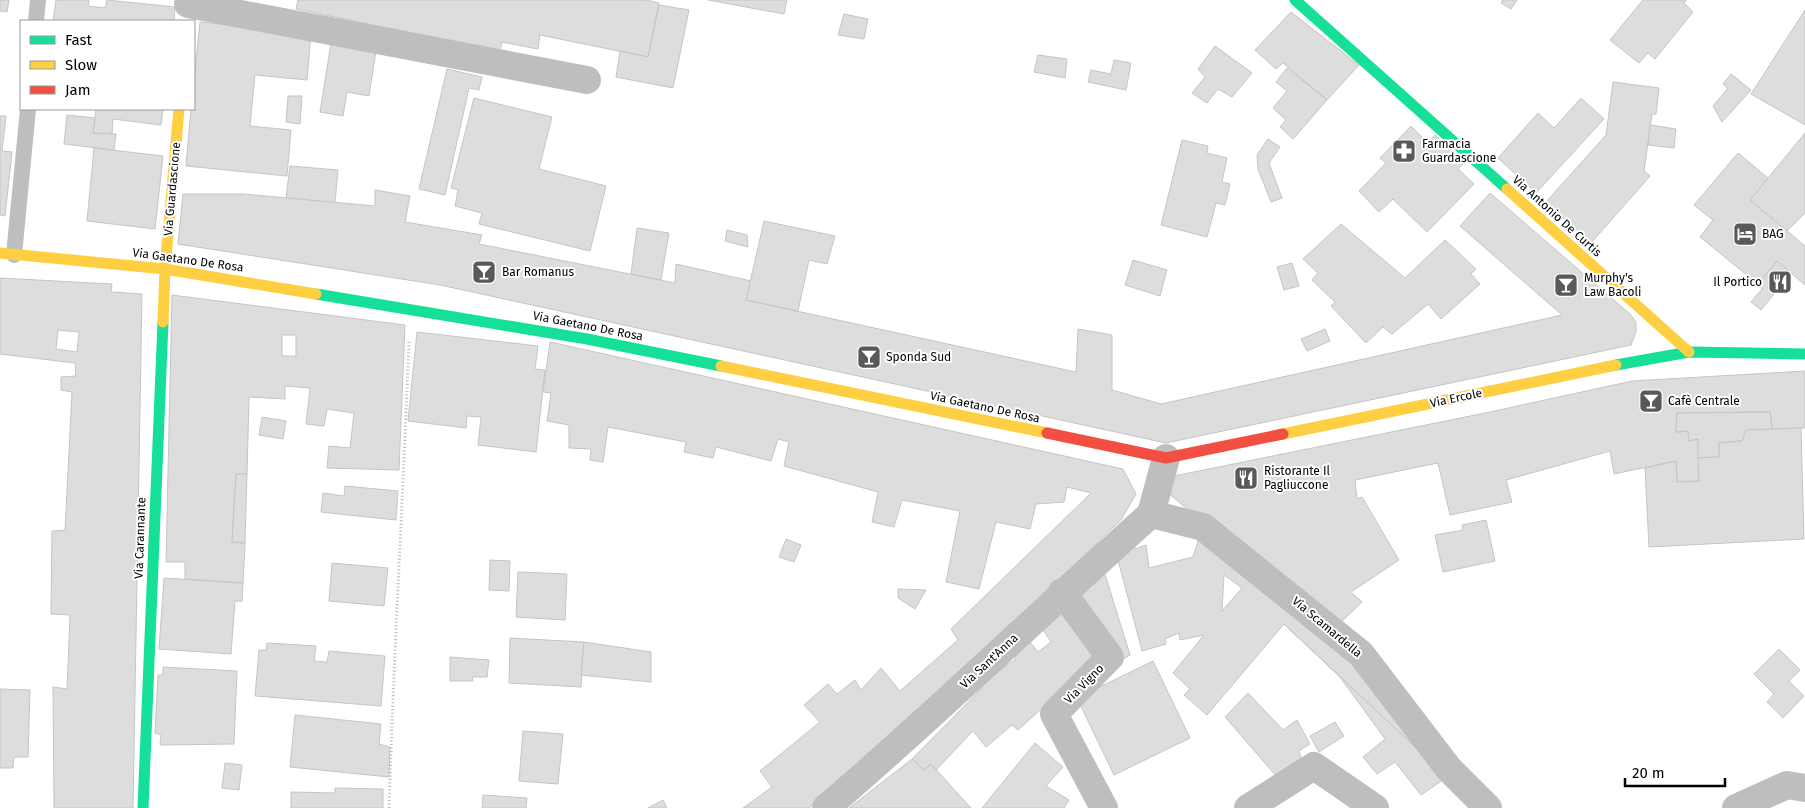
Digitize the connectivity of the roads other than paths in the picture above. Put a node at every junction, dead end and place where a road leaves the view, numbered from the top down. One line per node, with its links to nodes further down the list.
1 (38, 0): 4 (lane)
2 (1295, 0): 10 (street, Via Antonio De Curtis)
3 (188, 8): 5 (street)
4 (36, 20)
5 (588, 80)
6 (28, 110): 8 (lane)
7 (179, 110): 9 (street, Via Guardascione)
8 (7, 254): 9 (street, Via Gaetano De Rosa)
9 (165, 269): 12 (street, Via Gaetano De Rosa); 16 (street, Via Carannante)
10 (1690, 352): 11 (street, Via Ercole); 12 (street, Via Ercole)
11 (1805, 354)
12 (1166, 458): 13 (street)
13 (1151, 514): 14 (street, Via Sant'Anna); 21 (street, Via Scamardella)
14 (1062, 592): 17 (street, Via Sant'Anna); 18 (street, Via Vigno)
15 (1805, 788): 22 (street)
16 (143, 808)
17 (826, 808)
18 (1104, 808)
19 (1248, 808): 20 (street)
20 (1375, 808)
21 (1488, 808)
22 (1736, 808)

